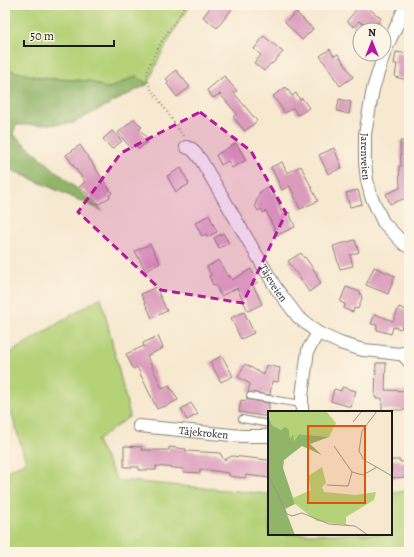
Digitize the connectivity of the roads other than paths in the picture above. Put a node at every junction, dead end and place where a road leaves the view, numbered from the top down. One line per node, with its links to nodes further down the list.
1 (406, 5): 2 (street, Jarenveien)
2 (392, 36)
3 (381, 62): 5 (street, Jarenveien)
4 (186, 147): 6 (street, Tåjeveien)
5 (407, 244)
6 (318, 332): 7 (street, Tåjeveien); 10 (street)
7 (404, 353): 8 (lane)
8 (409, 366)
9 (250, 396): 10 (lane)
10 (302, 408)
11 (242, 419): 12 (lane)
12 (268, 424)
13 (139, 426): 14 (street, Tåjekroken)
14 (268, 436)

